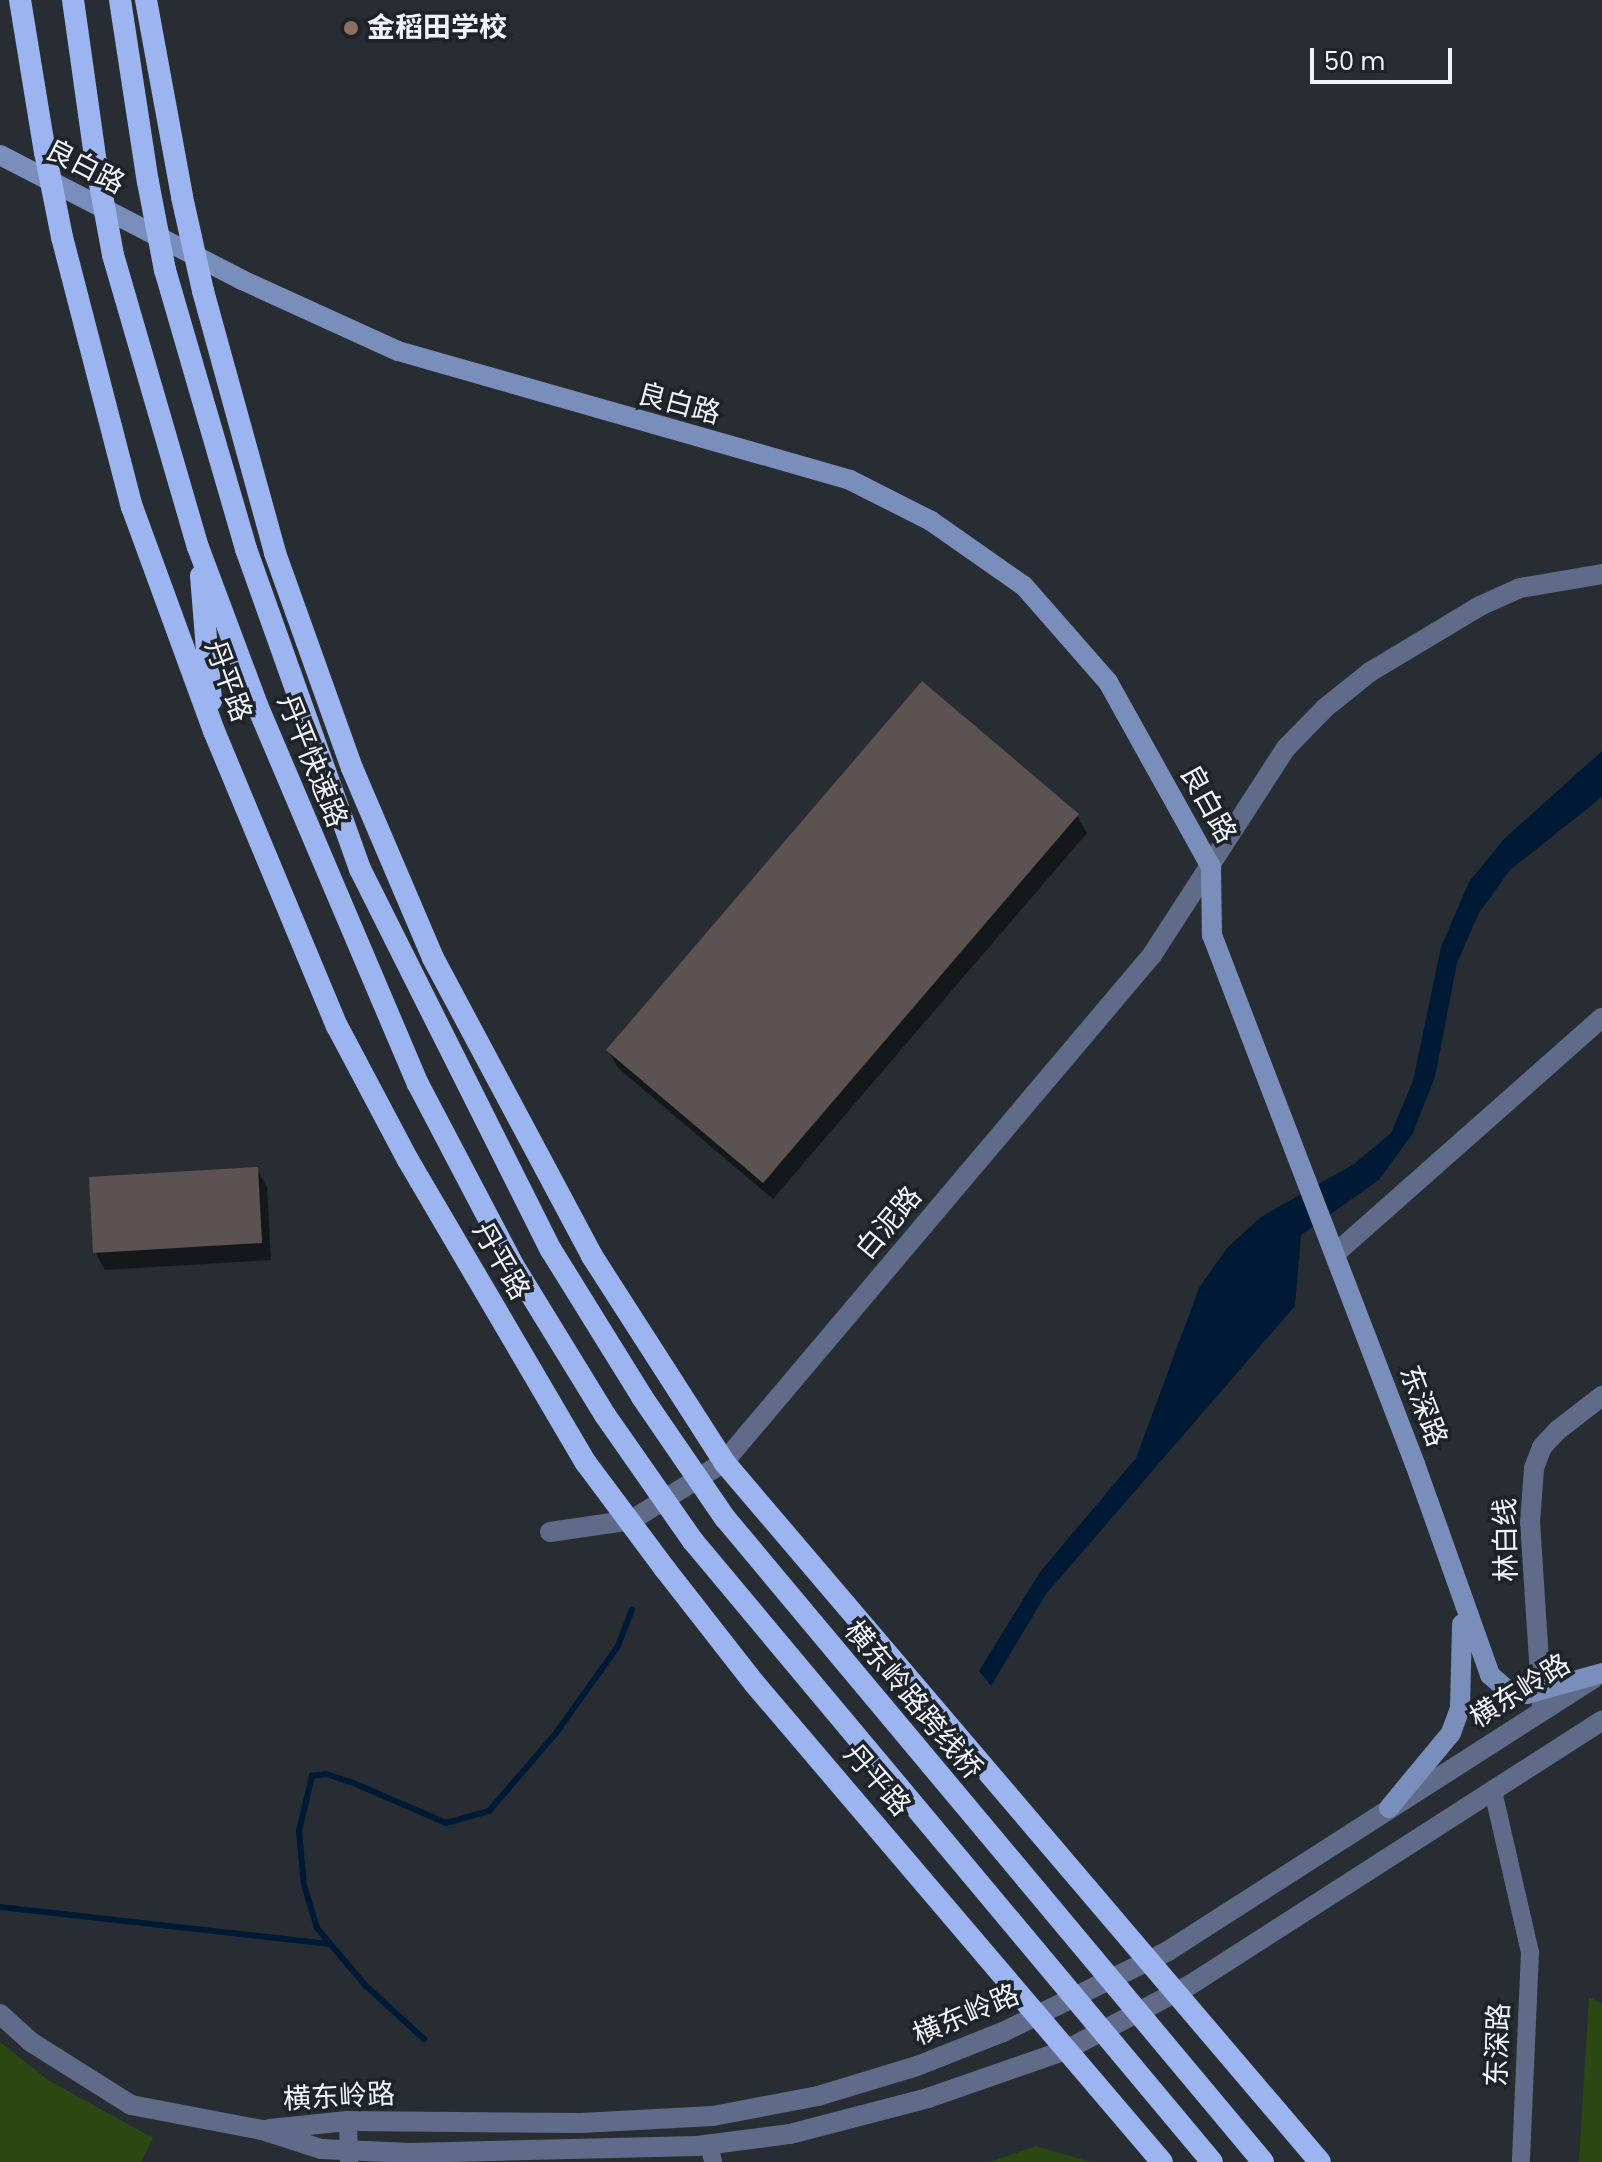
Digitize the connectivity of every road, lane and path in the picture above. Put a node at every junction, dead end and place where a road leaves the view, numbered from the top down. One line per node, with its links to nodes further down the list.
1 (20, 0): 10 (highway, 丹平路, bridge)
2 (73, 0): 6 (highway, 丹平快速路, bridge)
3 (120, 0): 7 (highway, 丹平快速路, bridge)
4 (146, 0): 9 (highway, bridge)
5 (0, 155): 11 (main road, 良白路)
6 (198, 547): 10 (highway); 35 (highway, 丹平快速路, bridge)
7 (246, 549): 9 (highway); 13 (highway, 丹平快速路)
8 (1602, 574): 11 (street, 白泥路)
9 (318, 672): 16 (highway)
10 (214, 731): 17 (highway, 丹平路)
11 (1211, 867): 14 (main road, 东深路); 16 (street, 白泥路)
12 (1602, 1018): 14 (street)
13 (551, 1250): 36 (highway, 横东岭路跨线桥, bridge)
14 (1336, 1253): 19 (main road, 东深路)
15 (1602, 1396): 21 (street, 林白线)
16 (724, 1462): 17 (street, 白泥路); 25 (highway)
17 (632, 1520): 18 (street, 白泥路); 28 (highway, 丹平路)
18 (550, 1532)
19 (1462, 1608): 21 (main road, 东深路); 24 (main road, 东深路)
20 (1602, 1673): 21 (main road, 东深路)
21 (1542, 1701): 24 (street, 横东岭路)
22 (1602, 1721): 23 (street, 横东岭路)
23 (1493, 1791): 26 (street, 横东岭路); 38 (street, 东深路)
24 (1389, 1808): 25 (street, 横东岭路)
25 (1145, 1962): 26 (highway); 28 (street, 横东岭路)
26 (1173, 1993): 29 (street, 横东岭路); 37 (highway)
27 (0, 2014): 31 (street, 横东岭路)
28 (1036, 2015): 29 (highway, 丹平路); 30 (street, 横东岭路)
29 (1066, 2050): 32 (street, 横东岭路); 34 (highway, 丹平路)
30 (348, 2121): 31 (street, 横东岭路); 33 (street)
31 (262, 2130): 33 (street, 横东岭路)
32 (711, 2153): 33 (street, 横东岭路)
33 (349, 2156)
34 (1162, 2162)
35 (1212, 2162)
36 (1263, 2162)
37 (1320, 2162)
38 (1521, 2162)

